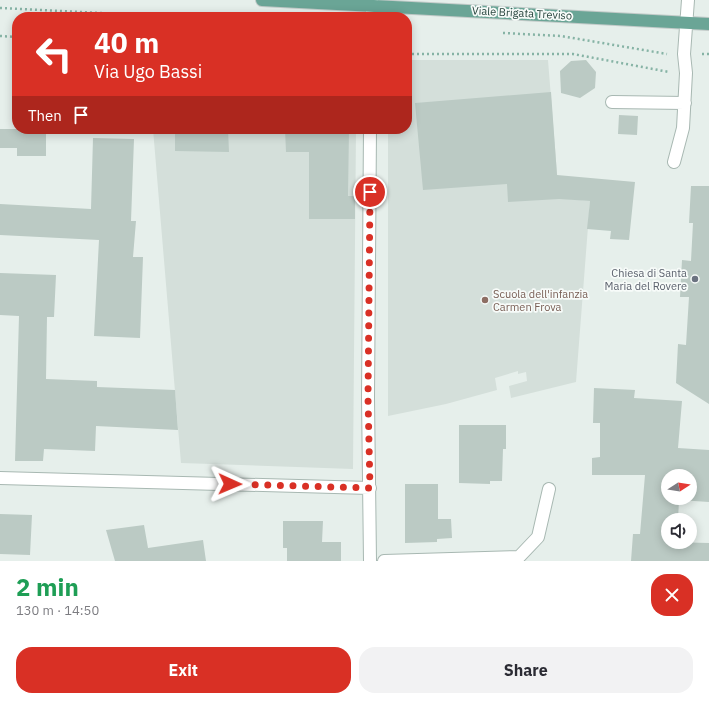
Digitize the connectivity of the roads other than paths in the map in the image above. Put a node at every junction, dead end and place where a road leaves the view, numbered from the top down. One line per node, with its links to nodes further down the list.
1 (262, 0): 3 (main road, Viale Brigata Treviso)
2 (688, 0): 4 (street)
3 (372, 7): 4 (main road, Viale Brigata Treviso)
4 (686, 22): 5 (main road, Viale Brigata Treviso); 7 (street)
5 (709, 24)
6 (612, 102): 7 (street)
7 (685, 103): 9 (street)
8 (370, 134): 11 (street)
9 (674, 162)
10 (0, 478): 11 (street)
11 (370, 488): 13 (street)
12 (549, 489): 14 (street)
13 (370, 561)
14 (384, 561)

